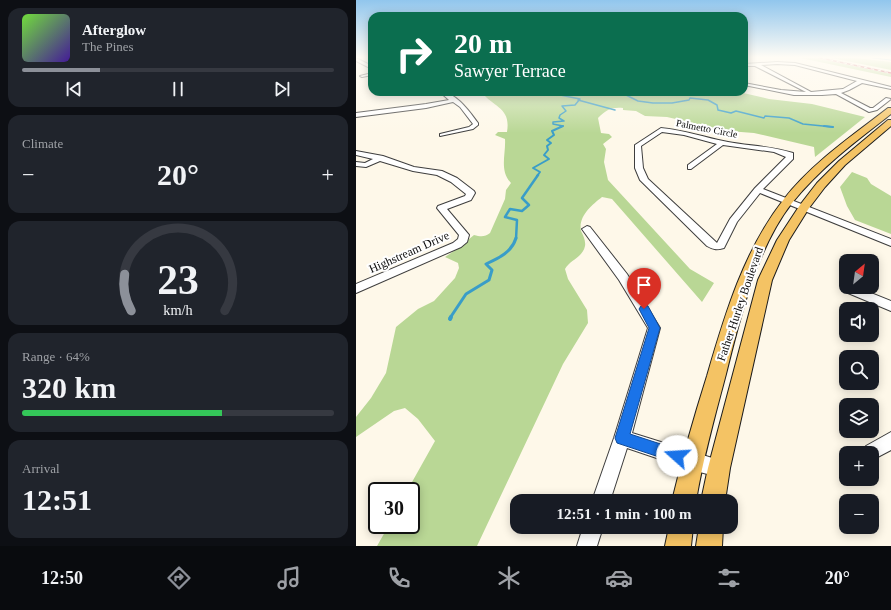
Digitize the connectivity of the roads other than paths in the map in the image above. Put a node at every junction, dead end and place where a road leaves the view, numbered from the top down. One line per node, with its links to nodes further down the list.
1 (792, 82): 7 (street)
2 (858, 82): 6 (street)
3 (868, 82): 5 (street)
4 (748, 85): 7 (street)
5 (891, 87)
6 (836, 92): 7 (street); 9 (street)
7 (812, 93)
8 (449, 96): 10 (street)
9 (888, 99)
10 (456, 100): 12 (street); 14 (street)
11 (891, 110): 21 (main road, Father Hurley Boulevard)
12 (356, 115)
13 (891, 122): 21 (main road, Father Hurley Boulevard)
14 (442, 135)
15 (722, 143): 19 (street); 20 (street, Palmetto Circle); 20 (street, Palmetto Circle)
16 (356, 154): 17 (street, Highstream Drive)
17 (380, 158): 18 (street); 24 (street, Highstream Drive)
18 (356, 164)
19 (691, 167)
20 (758, 190): 21 (street)
21 (796, 204): 23 (street); 30 (main road, Father Hurley Boulevard); 31 (main road, Father Hurley Boulevard)
22 (587, 229): 27 (street)
23 (891, 243)
24 (356, 289)
25 (862, 294): 26 (street)
26 (891, 306)
27 (622, 438): 30 (street); 32 (street)
28 (891, 440): 29 (street)
29 (879, 448)
30 (692, 462): 31 (street); 33 (main road, Father Hurley Boulevard)
31 (719, 468): 34 (main road, Father Hurley Boulevard)
32 (603, 494)
33 (685, 494)
34 (714, 494)
35 (591, 534): 38 (street)
36 (679, 534): 39 (main road)
37 (710, 534): 40 (main road)
38 (587, 546)
39 (678, 546)
40 (709, 546)

